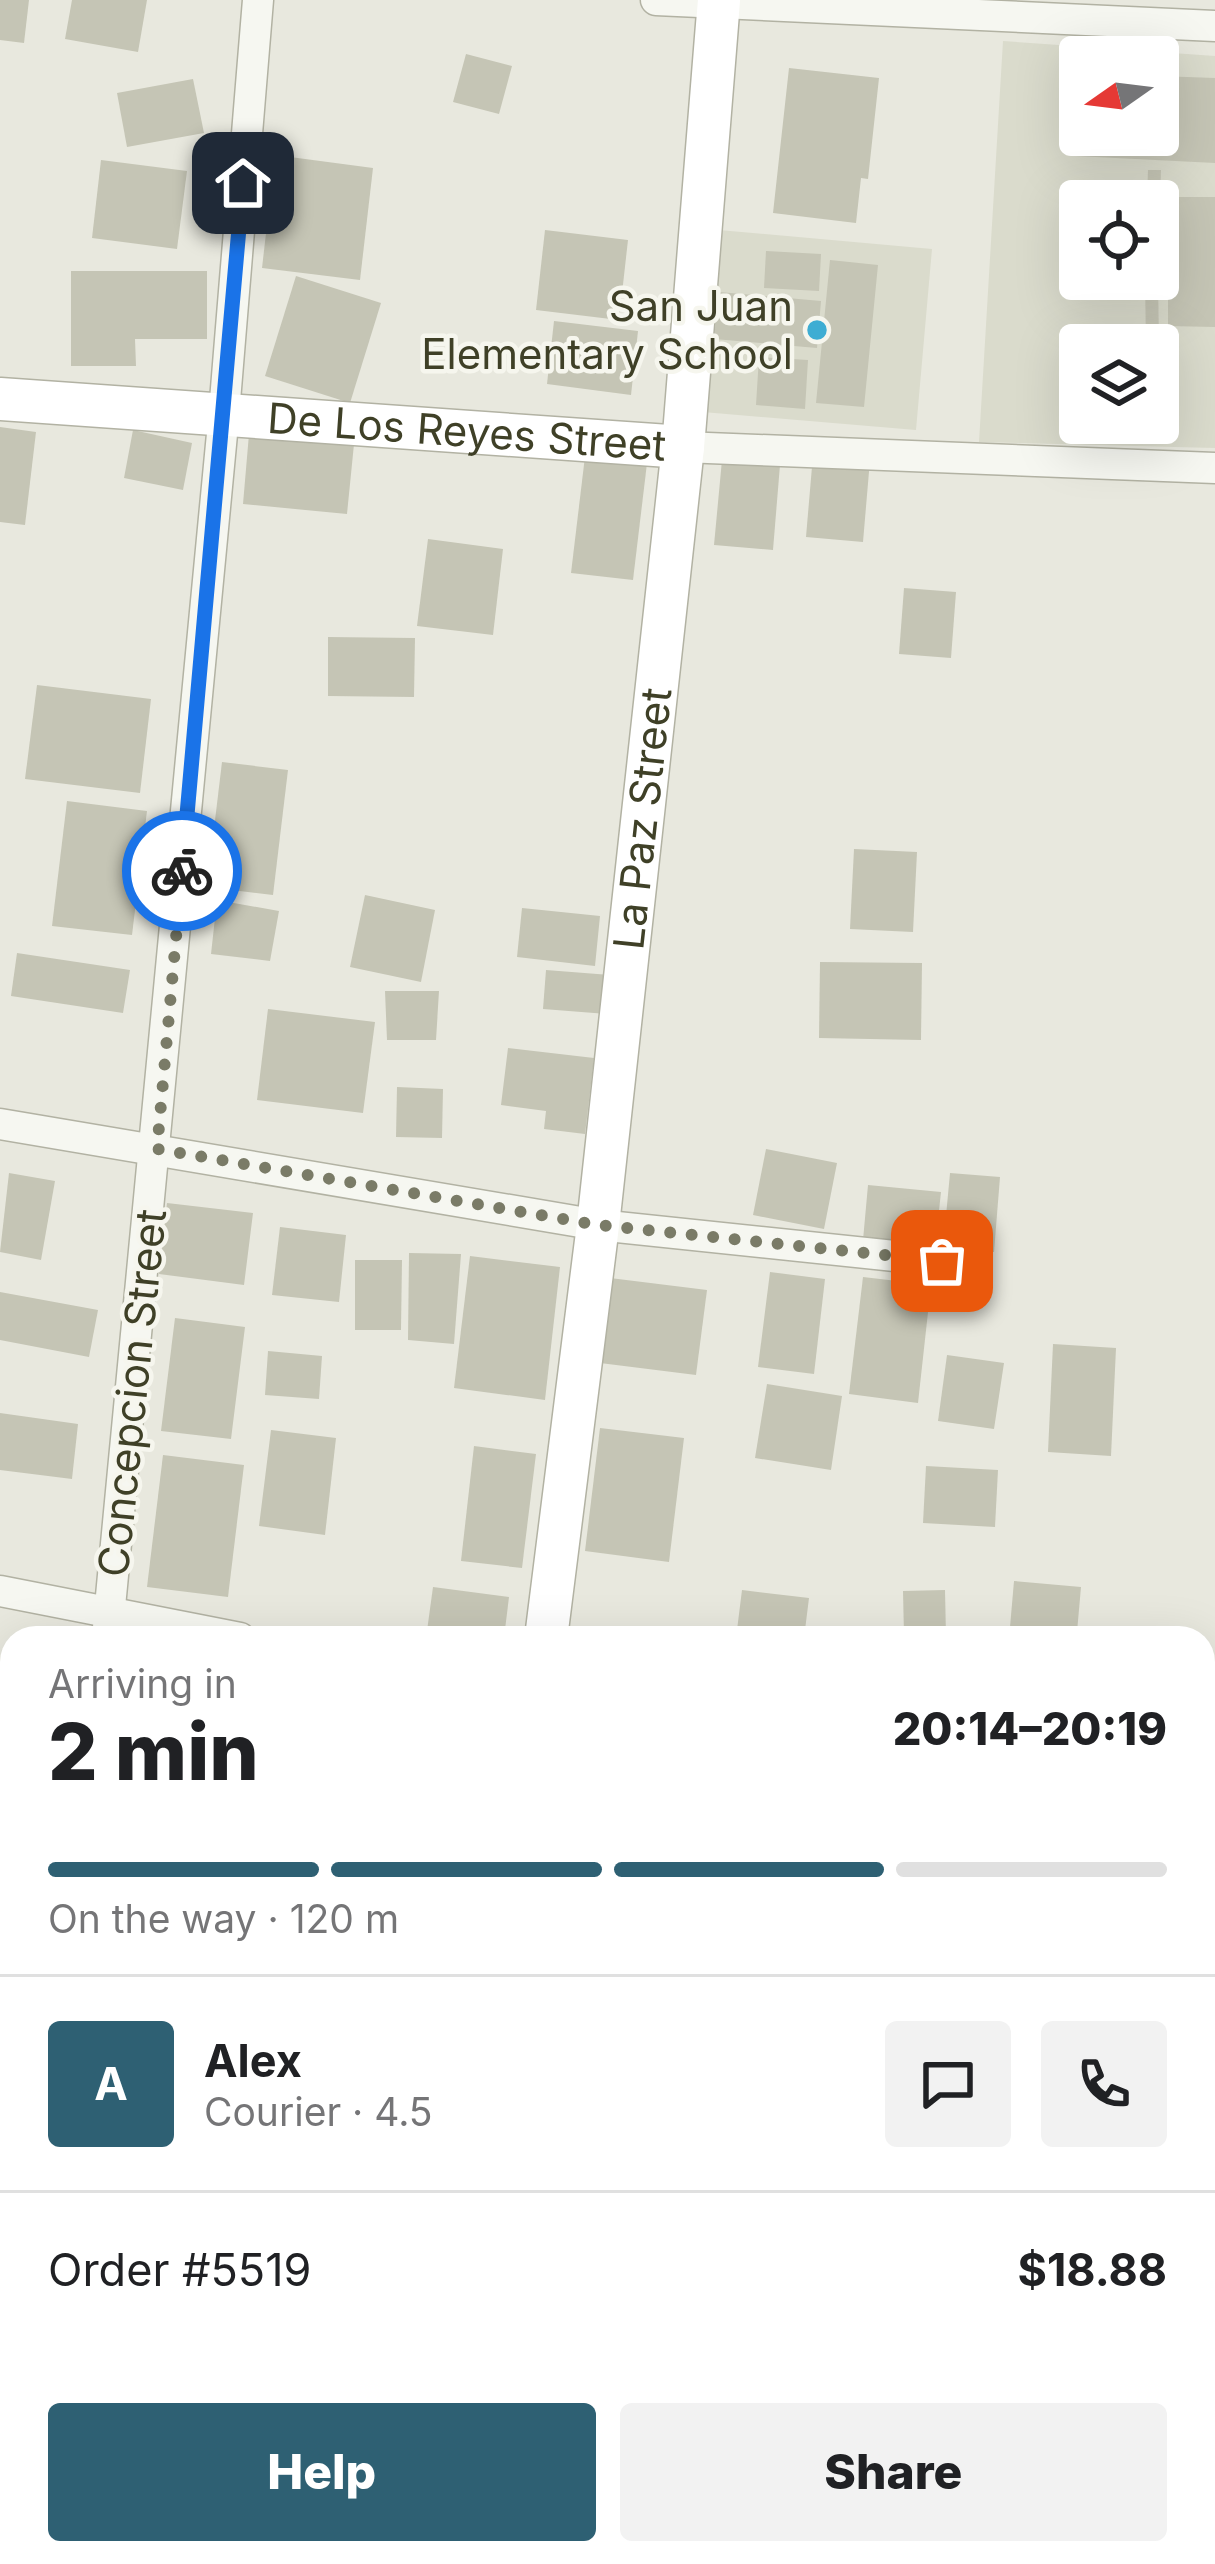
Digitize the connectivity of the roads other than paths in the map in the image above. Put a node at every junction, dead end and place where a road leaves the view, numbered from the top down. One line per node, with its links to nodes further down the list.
1 (258, 0): 6 (street, Concepcion Street)
2 (656, 0): 3 (street)
3 (719, 3): 4 (street); 7 (street, La Paz Street)
4 (1215, 26)
5 (0, 399): 6 (street, De Los Reyes Street)
6 (224, 413): 7 (street, De Los Reyes Street); 10 (street, Concepcion Street)
7 (683, 447): 8 (street, De Los Reyes Street); 11 (street, La Paz Street)
8 (1215, 468)
9 (0, 1124): 10 (street)
10 (157, 1149): 11 (street); 14 (street, Concepcion Street)
11 (598, 1225): 12 (street); 15 (street, La Paz Street)
12 (942, 1261)
13 (0, 1592): 14 (street)
14 (108, 1624)
15 (548, 1626)

